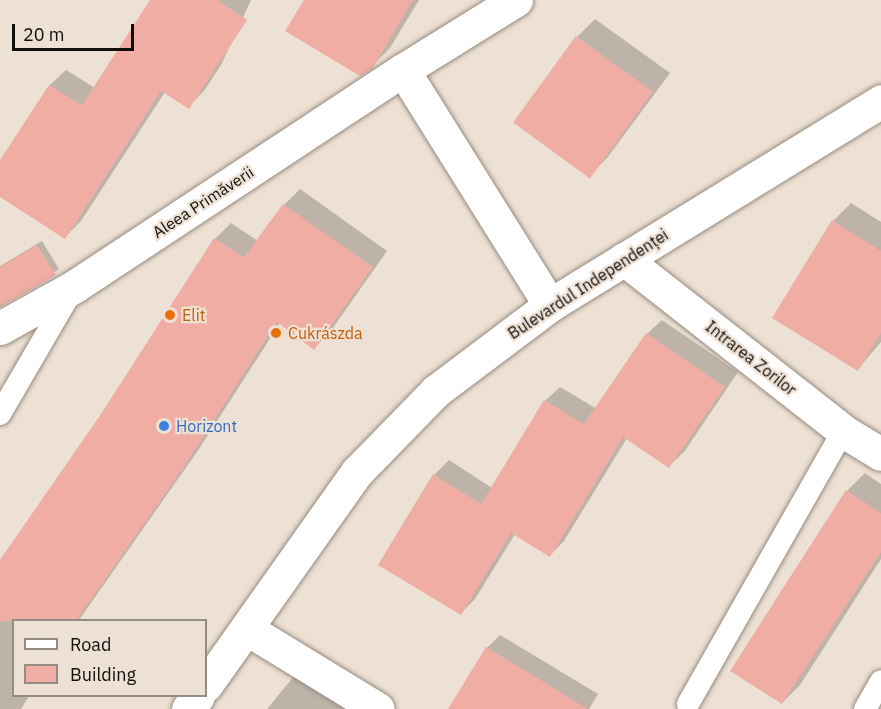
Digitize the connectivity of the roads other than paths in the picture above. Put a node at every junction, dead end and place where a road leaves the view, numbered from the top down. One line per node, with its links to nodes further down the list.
1 (516, 0): 2 (street, Aleea Primăverii)
2 (403, 70): 5 (street, Aleea Primăverii); 6 (street)
3 (881, 101): 4 (street, Bulevardul Independenței)
4 (624, 259): 6 (street, Bulevardul Independenței); 9 (street, Intrarea Zorilor)
5 (75, 286): 7 (street, Aleea Primăverii); 8 (lane)
6 (550, 305): 11 (street, Bulevardul Independenței)
7 (0, 328)
8 (0, 414)
9 (843, 431): 10 (street, Intrarea Zorilor); 15 (lane)
10 (881, 454)
11 (247, 629): 13 (street, Bulevardul Independenței); 17 (street)
12 (881, 681): 18 (lane)
13 (207, 684)
14 (197, 697): 16 (street)
15 (687, 704)
16 (188, 709)
17 (378, 709)
18 (865, 709)

